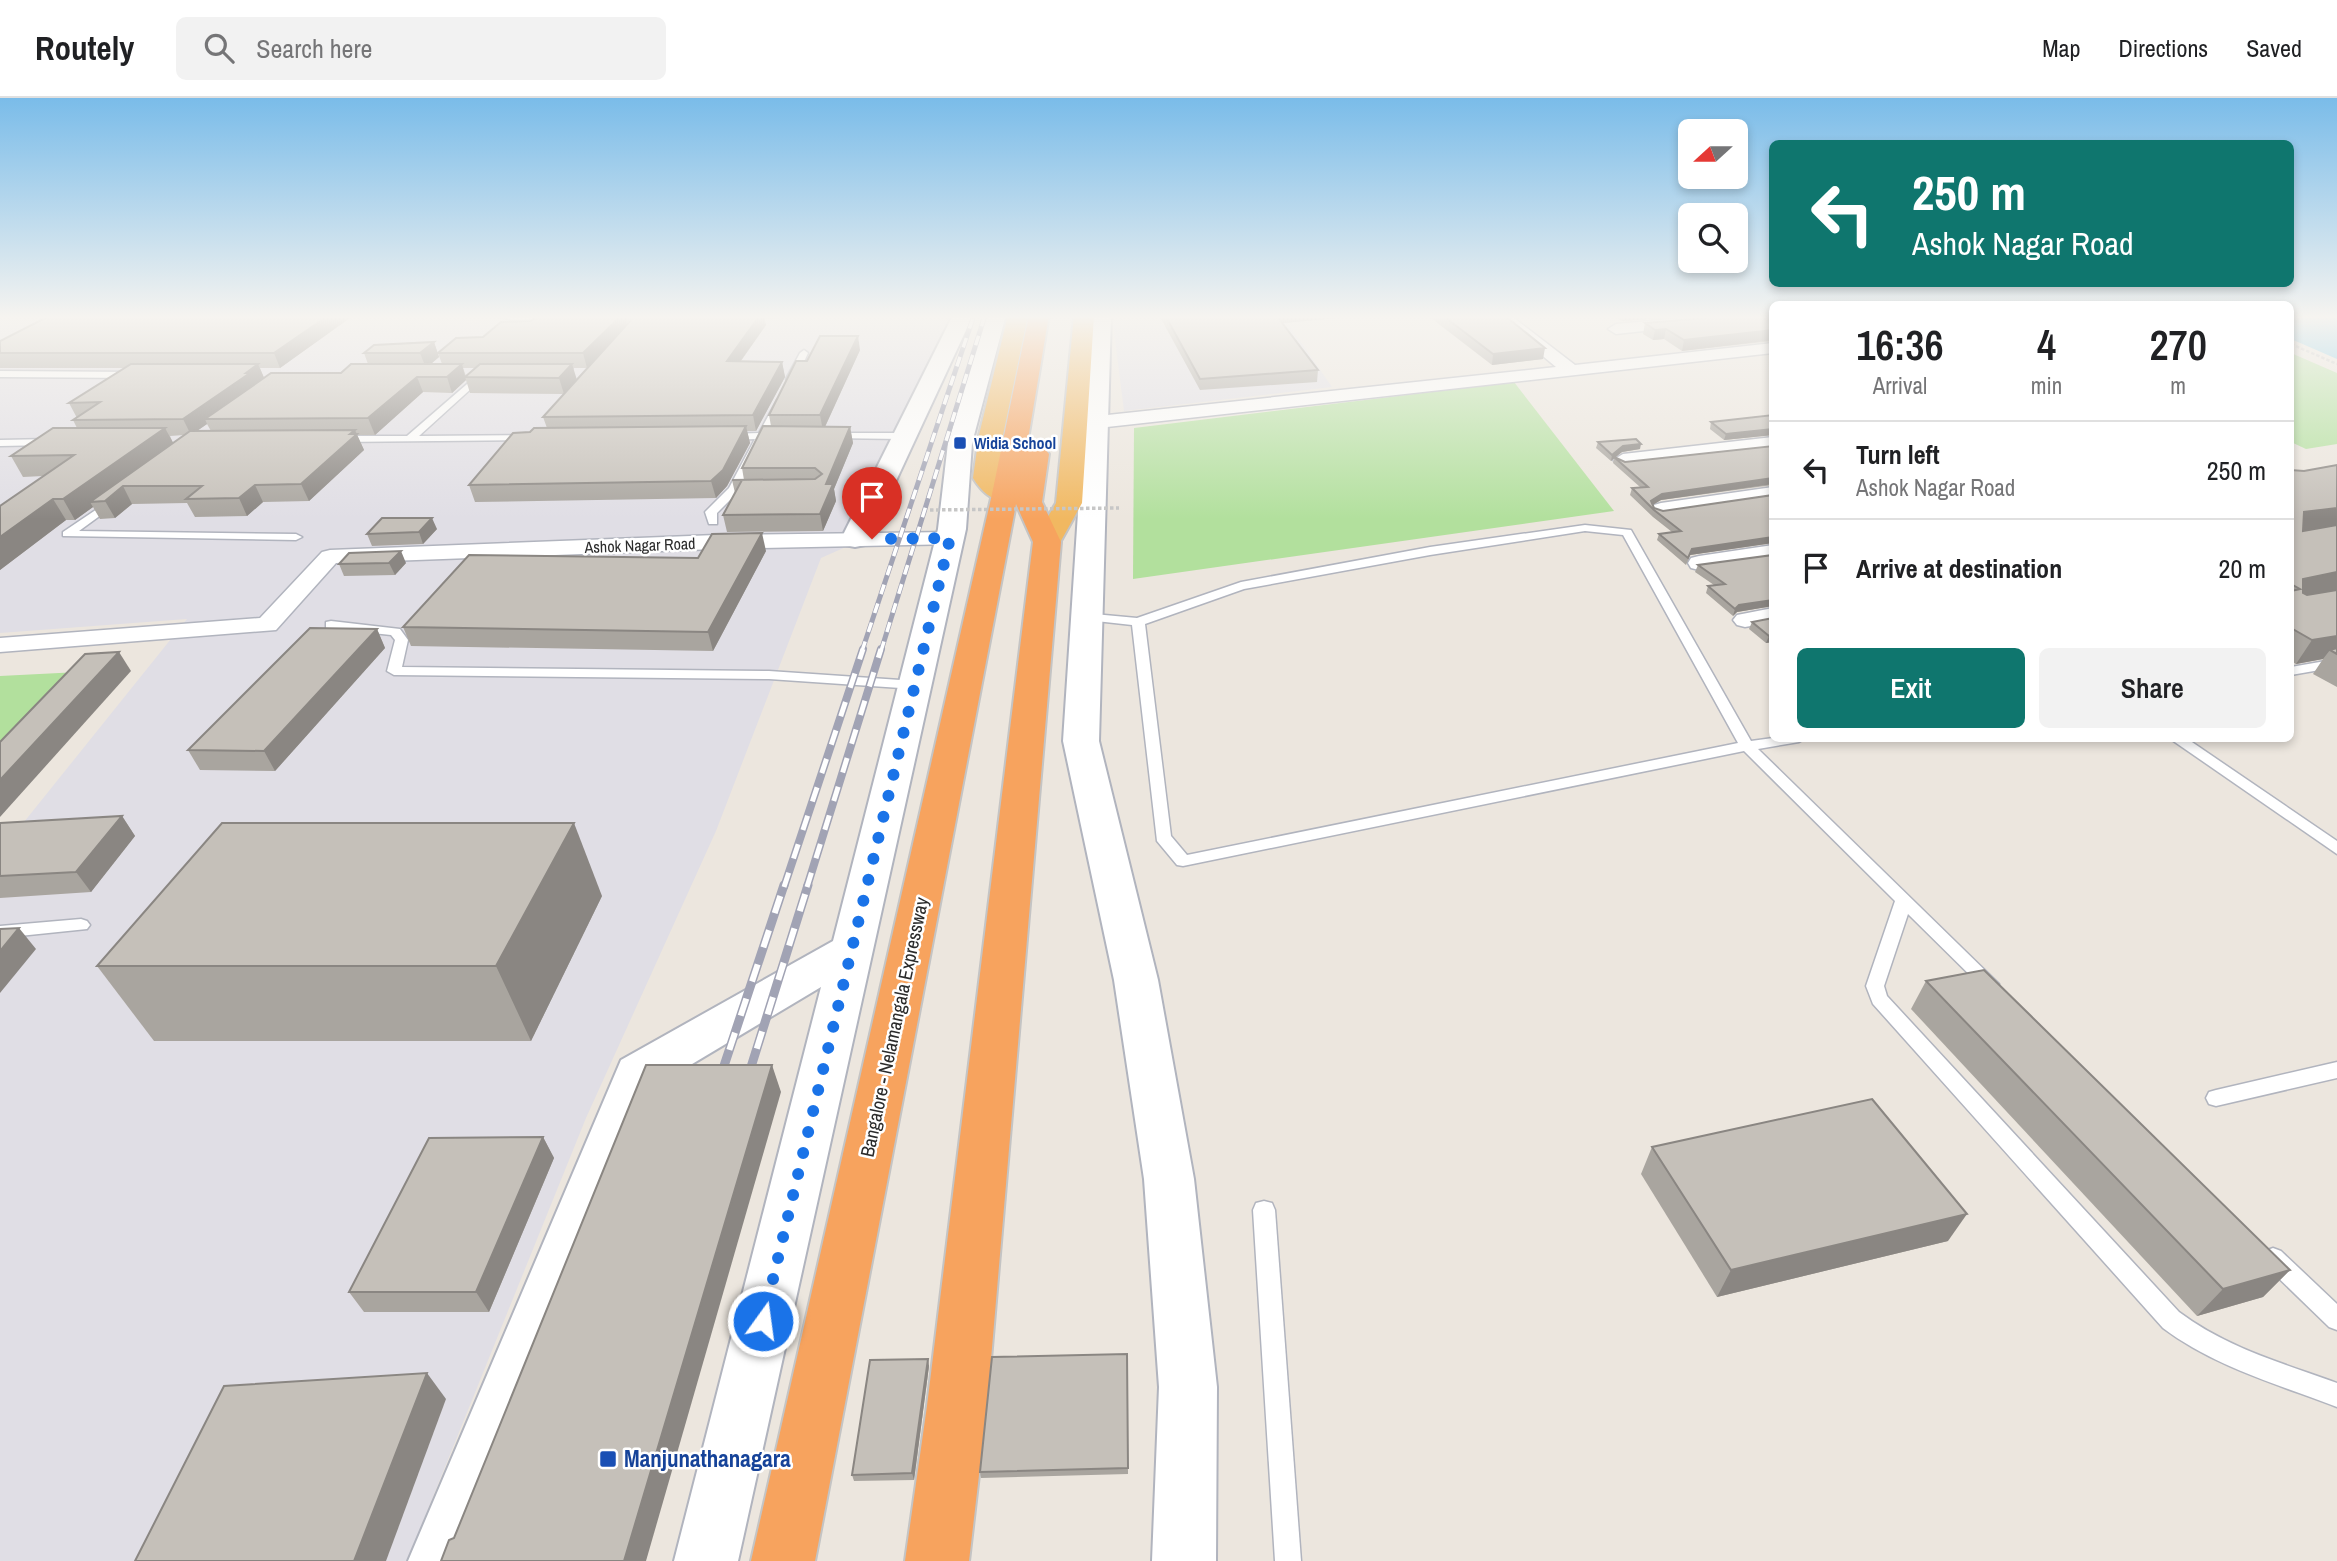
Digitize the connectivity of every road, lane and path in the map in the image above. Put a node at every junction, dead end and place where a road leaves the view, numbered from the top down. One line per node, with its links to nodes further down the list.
1 (471, 383): 19 (lane)
2 (789, 383): 14 (lane)
3 (946, 383): 13 (street)
4 (960, 383): 13 (street)
5 (1003, 383): 26 (highway)
6 (1029, 383): 26 (highway)
7 (1041, 383): 26 (highway)
8 (1079, 383): 35 (highway)
9 (1099, 383): 11 (street)
10 (1450, 383): 11 (street)
11 (1098, 422): 38 (street)
12 (543, 433): 19 (lane)
13 (933, 435): 16 (lane); 32 (street); 34 (street)
14 (763, 436): 15 (lane); 17 (lane); 24 (lane)
15 (788, 436)
16 (825, 436)
17 (708, 437)
18 (329, 439): 19 (lane)
19 (409, 439)
20 (65, 442): 21 (lane)
21 (0, 443)
22 (1769, 443): 23 (street)
23 (1623, 460)
24 (734, 490): 25 (lane); 31 (lane)
25 (770, 490)
26 (1014, 490): 35 (highway); 64 (highway, Bangalore - Nelamangala Expressway)
27 (1769, 494): 30 (street)
28 (121, 495): 33 (lane)
29 (1119, 508): 32 (path, bridge)
30 (1661, 509)
31 (713, 522)
32 (940, 524): 34 (street, Ashok Nagar Road); 46 (street)
33 (296, 537)
34 (855, 540): 43 (street, Ashok Nagar Road)
35 (1047, 542): 65 (highway)
36 (1769, 553): 37 (street)
37 (1699, 563)
38 (1087, 616): 41 (lane); 66 (street)
39 (1769, 616): 40 (street)
40 (1745, 620)
41 (1138, 622): 49 (lane); 49 (lane)
42 (331, 625): 46 (lane)
43 (0, 645)
44 (2337, 663): 45 (lane)
45 (2294, 670)
46 (915, 685): 54 (street)
47 (1774, 742): 49 (lane)
48 (2182, 742): 50 (lane)
49 (1747, 746): 51 (lane)
50 (2337, 849)
51 (1904, 900): 55 (lane); 61 (lane)
52 (81, 925): 53 (lane)
53 (0, 932)
54 (852, 949): 62 (street); 63 (street)
55 (2002, 995)
56 (2337, 1070): 57 (lane)
57 (2216, 1098)
58 (1264, 1210): 67 (lane)
59 (2258, 1243): 60 (lane)
60 (2337, 1320)
61 (2337, 1395)
62 (440, 1561)
63 (706, 1561)
64 (783, 1561)
65 (937, 1561)
66 (1184, 1561)
67 (1288, 1561)

